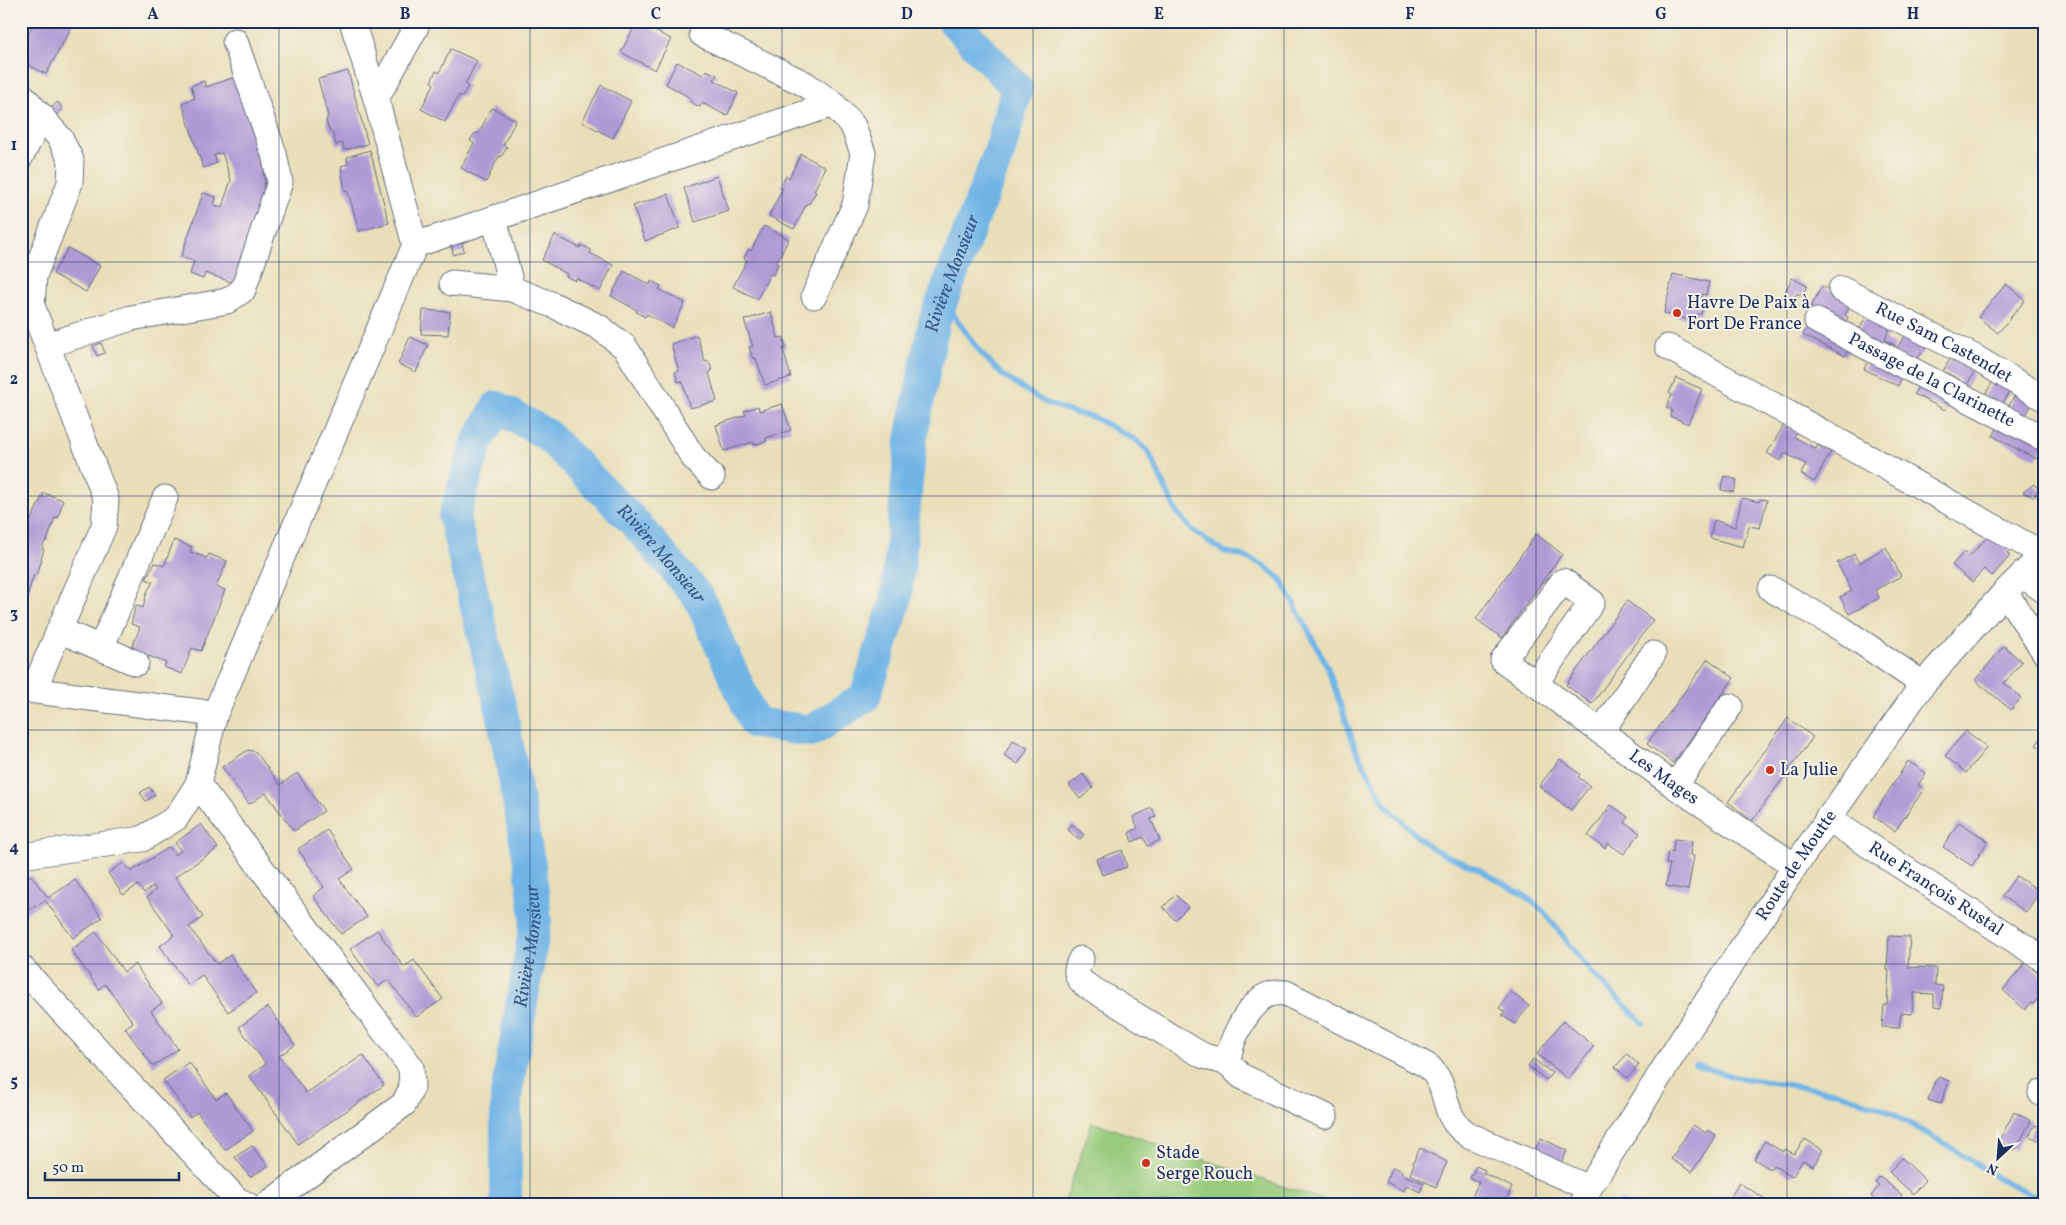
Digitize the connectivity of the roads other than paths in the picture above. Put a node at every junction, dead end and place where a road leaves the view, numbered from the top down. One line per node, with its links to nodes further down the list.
1 (352, 21): 6 (street)
2 (416, 21): 6 (street)
3 (702, 34): 7 (street)
4 (235, 41): 17 (street)
5 (21, 94): 8 (street)
6 (376, 99): 11 (street)
7 (833, 104): 10 (street); 15 (street)
8 (42, 116): 9 (street); 17 (street)
9 (21, 156)
10 (494, 218): 11 (street); 13 (street)
11 (415, 245): 37 (street)
12 (452, 282): 13 (street)
13 (512, 289): 21 (street)
14 (1841, 289): 19 (street, Rue Sam Castendet)
15 (814, 296)
16 (1817, 321): 20 (street, Passage de la Clarinette)
17 (48, 345): 28 (street)
18 (1668, 347): 23 (street)
19 (2045, 399)
20 (2045, 439)
21 (712, 477)
22 (165, 498): 29 (street)
23 (2044, 553): 24 (street, Route de Moutte)
24 (2022, 575): 26 (street); 27 (street, Route de Moutte)
25 (1771, 589): 34 (street)
26 (2045, 591)
27 (2005, 592): 30 (street); 34 (street, Route de Moutte)
28 (59, 630): 29 (street); 35 (street)
29 (101, 648): 32 (street)
30 (2045, 653)
31 (1653, 654): 38 (street)
32 (136, 663)
33 (1535, 684): 33 (street, Les Mages); 38 (street, Les Mages)
34 (1923, 684): 41 (street, Route de Moutte)
35 (28, 689): 37 (street)
36 (1730, 706): 40 (street)
37 (215, 714): 39 (street)
38 (1601, 732): 40 (street, Les Mages)
39 (198, 784): 42 (street); 51 (street)
40 (1675, 786): 43 (street, Les Mages)
41 (1827, 818): 43 (street, Route de Moutte); 45 (street, Rue François Rustal)
42 (21, 856)
43 (1795, 866): 49 (street, Route de Moutte)
44 (1081, 959): 47 (street)
45 (2045, 960)
46 (21, 967): 50 (street)
47 (1228, 1063): 48 (street); 49 (street)
48 (1325, 1116)
49 (1586, 1196)
50 (246, 1204)
51 (268, 1204)

